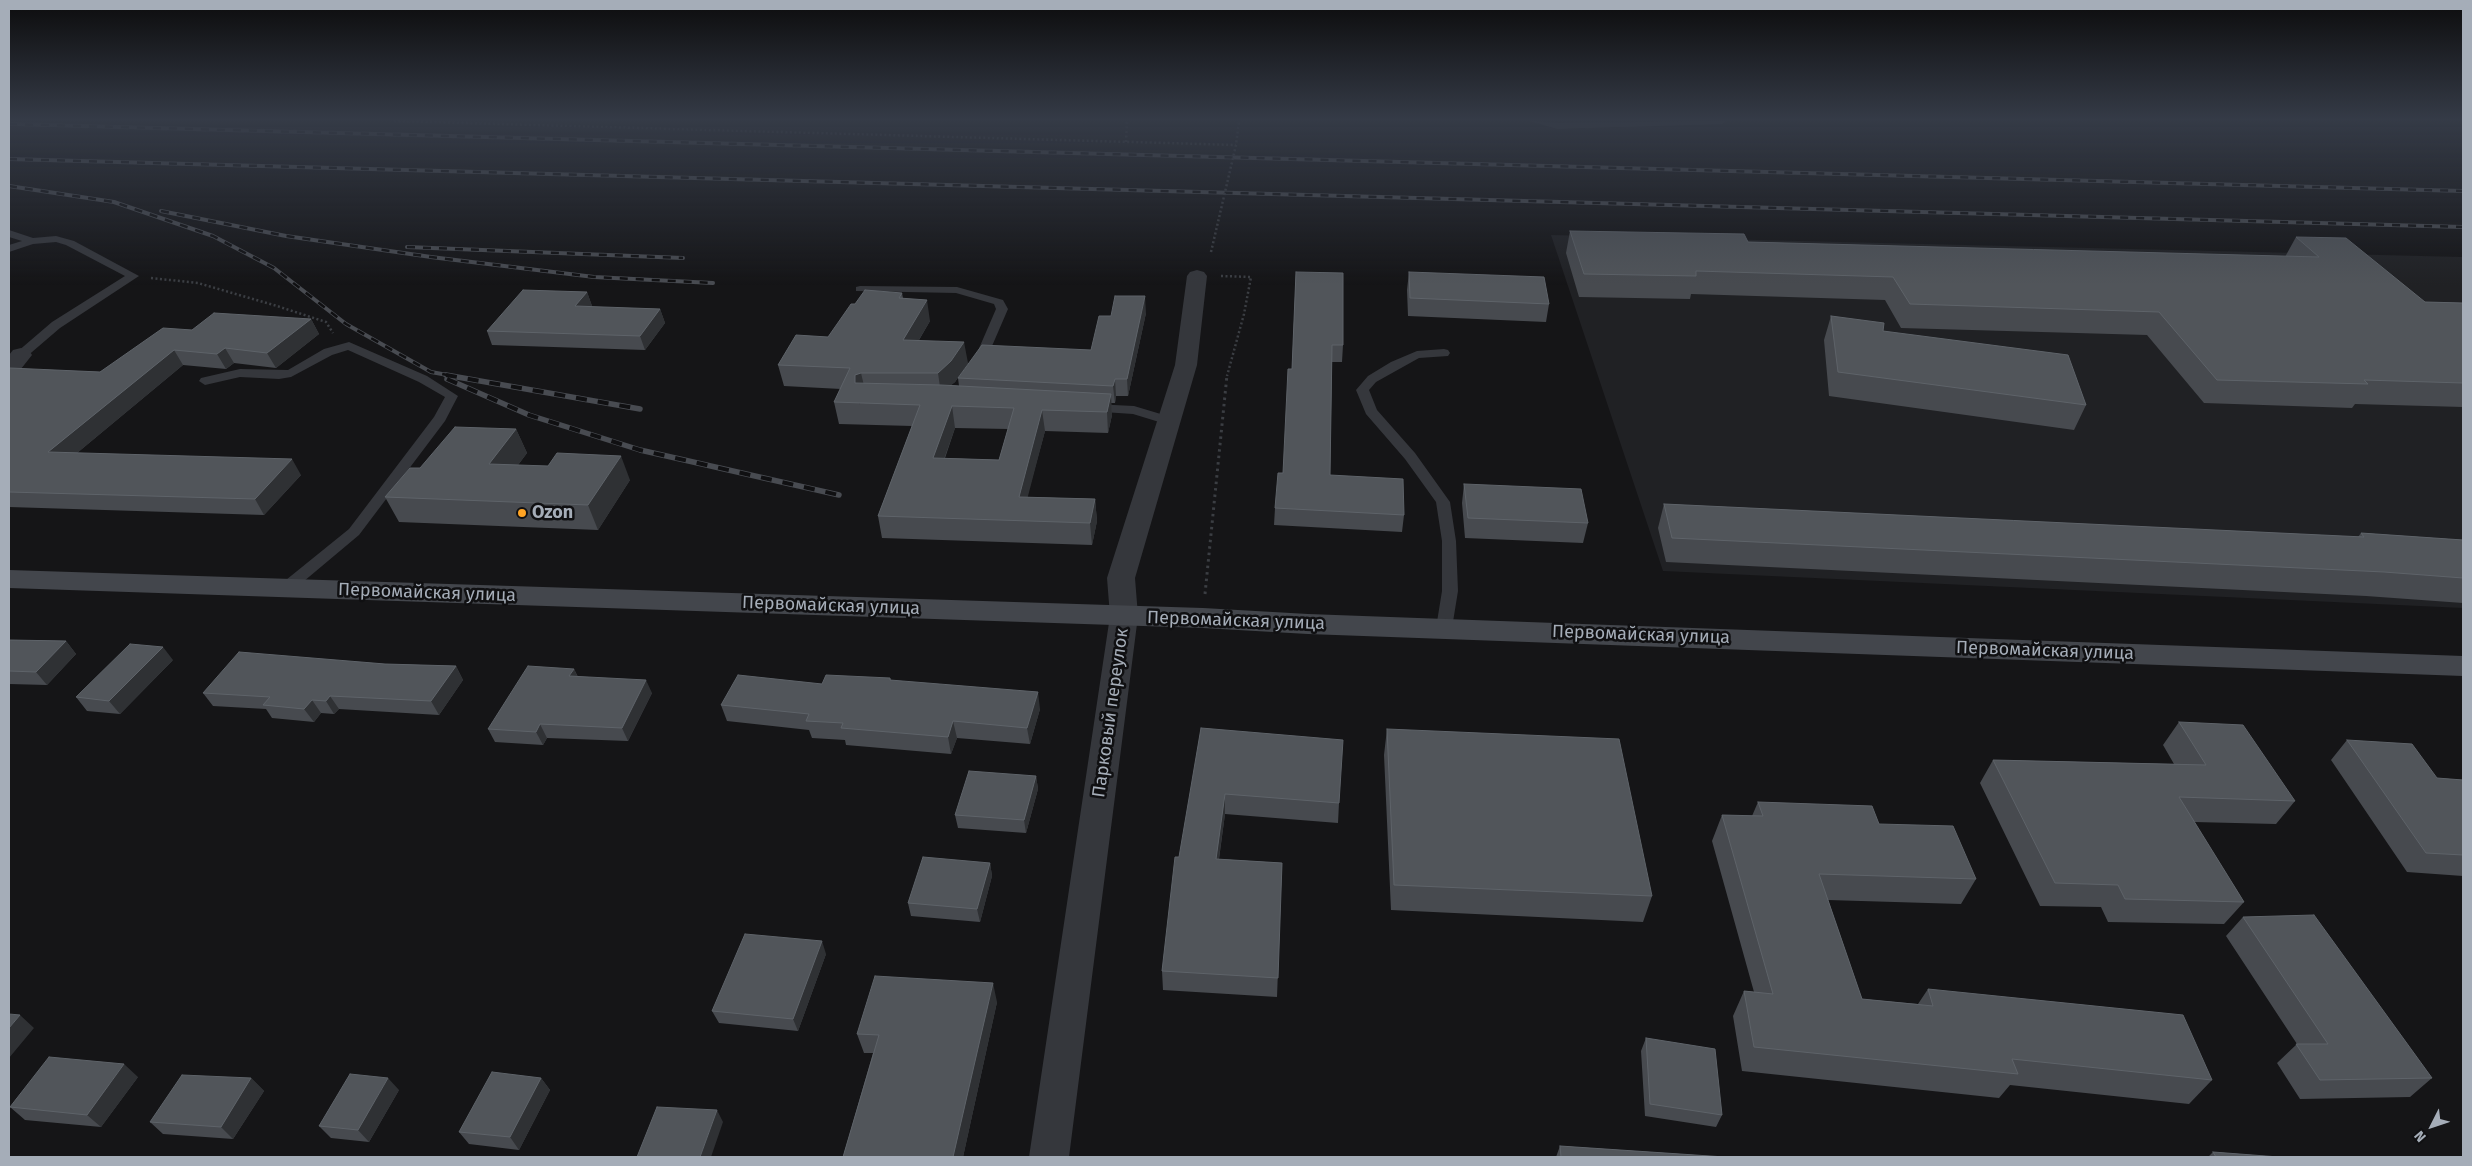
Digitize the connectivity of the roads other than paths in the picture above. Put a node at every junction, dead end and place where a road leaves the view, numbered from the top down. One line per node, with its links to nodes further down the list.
1 (9, 233): 2 (lane)
2 (32, 241): 3 (lane); 7 (lane)
3 (9, 249)
4 (1208, 268): 11 (street, Парковый переулок)
5 (860, 289): 8 (lane)
6 (1444, 353): 15 (lane)
7 (15, 362)
8 (970, 372)
9 (205, 381): 13 (lane)
10 (1075, 407): 11 (lane)
11 (1169, 421): 14 (street, Парковый переулок)
12 (9, 579): 13 (main road, Первомайская улица)
13 (286, 588): 14 (main road, Первомайская улица)
14 (1124, 616): 15 (main road, Первомайская улица); 17 (street, Парковый переулок)
15 (1444, 628): 16 (main road, Первомайская улица)
16 (2463, 666)
17 (1049, 1157)

